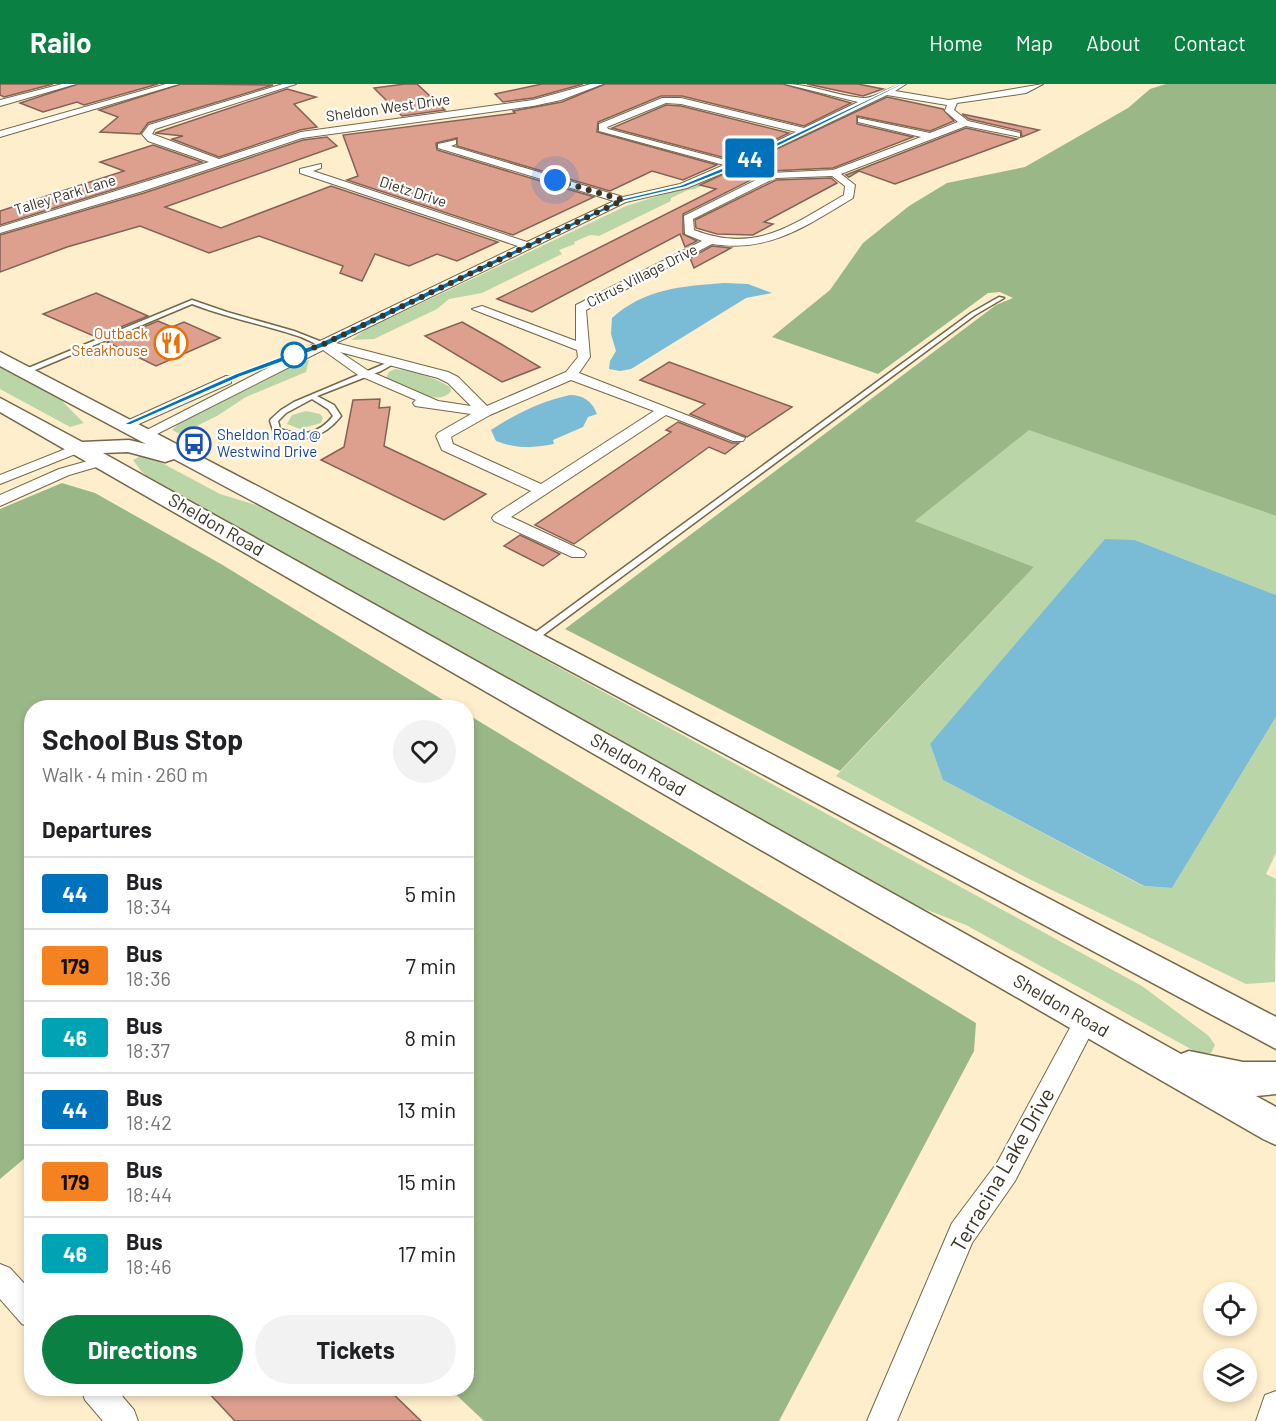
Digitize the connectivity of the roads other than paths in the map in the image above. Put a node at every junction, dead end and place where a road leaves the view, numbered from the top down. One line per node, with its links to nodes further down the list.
1 (72, 84): 13 (street)
2 (175, 84): 18 (street)
3 (292, 84): 22 (street)
4 (599, 84): 22 (street, Sheldon West Drive)
5 (789, 84): 12 (street)
6 (1039, 84): 11 (street)
7 (901, 85): 8 (street); 9 (street)
8 (887, 92): 10 (street); 12 (street)
9 (936, 94): 10 (street); 11 (street)
10 (927, 99): 14 (street)
11 (960, 99): 14 (street)
12 (866, 101): 17 (street)
13 (0, 103)
14 (950, 103): 16 (street)
15 (861, 120): 20 (street)
16 (965, 123): 19 (street); 20 (street, Citrus Village Drive)
17 (806, 131): 23 (street); 23 (street)
18 (0, 134)
19 (1017, 135)
20 (931, 136): 25 (street, Citrus Village Drive)
21 (453, 142): 27 (street)
22 (217, 162): 26 (street, Talley Park Lane)
23 (734, 165): 27 (street)
24 (318, 166): 33 (street, Dietz Drive)
25 (834, 173): 28 (street, Citrus Village Drive); 32 (street, Citrus Village Drive)
26 (139, 189): 29 (street, Talley Park Lane); 31 (street, Talley Park Lane)
27 (623, 200): 33 (street)
28 (809, 219): 30 (street, Citrus Village Drive); 30 (street)
29 (0, 231)
30 (787, 233): 32 (street, Citrus Village Drive)
31 (0, 241)
32 (708, 242): 37 (street, Citrus Village Drive)
33 (529, 246): 36 (street)
34 (1001, 298): 59 (lane)
35 (478, 309): 37 (street)
36 (324, 344): 39 (street); 40 (lane); 41 (street); 50 (street); 50 (street)
37 (584, 348): 42 (street)
38 (0, 358): 40 (main road)
39 (391, 363): 41 (lane); 43 (street)
40 (25, 371): 50 (main road)
41 (363, 375): 44 (lane); 46 (street)
42 (571, 375): 47 (street); 48 (street)
43 (463, 390): 46 (street); 48 (street)
44 (314, 397): 44 (lane)
45 (0, 404): 49 (main road, Sheldon Road)
46 (436, 404): 48 (street)
47 (665, 410): 51 (street); 56 (street)
48 (485, 412): 56 (street)
49 (36, 424): 50 (main road); 52 (main road, Sheldon Road)
50 (137, 429): 54 (main road)
51 (738, 438)
52 (78, 448): 53 (main road, Sheldon Road); 54 (main road); 55 (street)
53 (102, 460): 57 (street); 60 (main road, Sheldon Road)
54 (215, 472): 59 (main road)
55 (0, 480)
56 (542, 490): 58 (street)
57 (0, 501)
58 (578, 554)
59 (532, 639): 61 (main road)
60 (1086, 1020): 62 (main road, Sheldon Road); 70 (street, Terracina Lake Drive)
61 (1276, 1034)
62 (1152, 1058): 63 (main road); 64 (main road, Sheldon Road)
63 (1276, 1078)
64 (1276, 1127)
65 (0, 1278): 66 (street)
66 (24, 1305)
67 (102, 1396): 69 (street)
68 (1276, 1406): 71 (street)
69 (123, 1421)
70 (882, 1421)
71 (1271, 1421)

